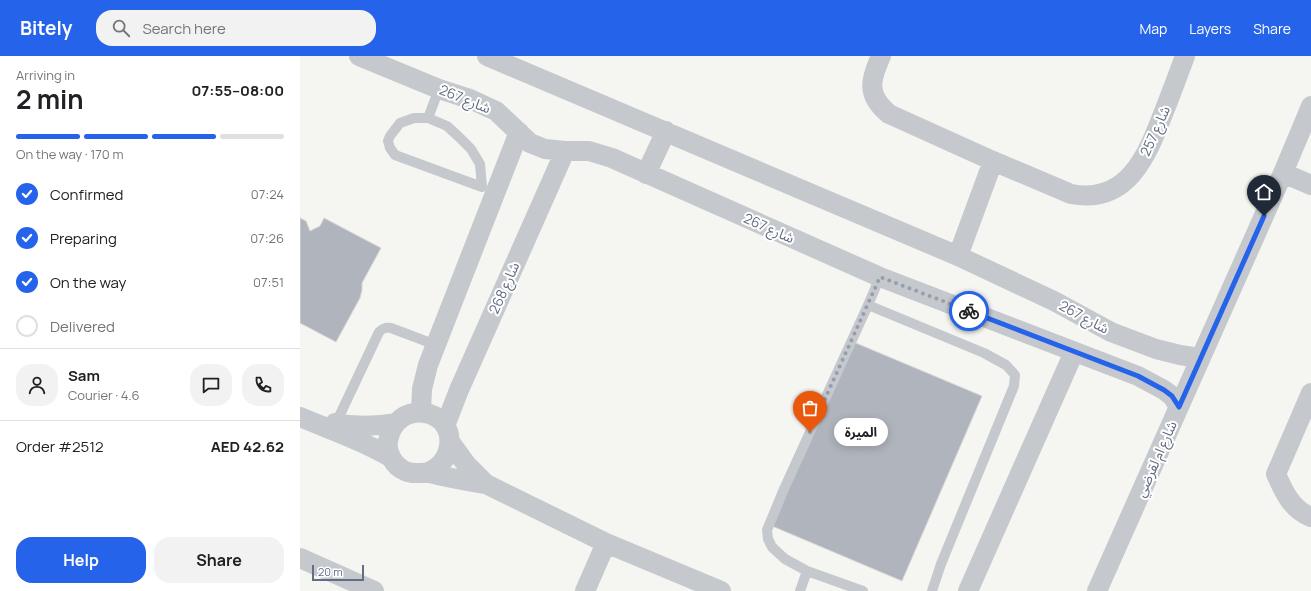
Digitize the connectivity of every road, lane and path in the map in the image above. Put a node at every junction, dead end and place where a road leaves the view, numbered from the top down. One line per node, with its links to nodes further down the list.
1 (359, 56): 6 (street, شارع 267)
2 (487, 56): 5 (street, شارع 267)
3 (881, 56): 12 (street, شارع 257)
4 (1186, 56): 12 (street, شارع 257)
5 (524, 63): 9 (street, شارع 267)
6 (439, 89): 8 (lane); 10 (street, شارع 267)
7 (1311, 106): 13 (street, شارع ام لقرضي)
8 (428, 118): 16 (lane); 16 (lane)
9 (666, 131): 14 (street); 17 (street, شارع 267)
10 (519, 132): 11 (street, شارع 267); 16 (street)
11 (565, 151): 14 (street, شارع 267); 30 (street, شارع 268)
12 (993, 162): 17 (street)
13 (1283, 173): 15 (street); 22 (street, شارع ام لقرضي)
14 (646, 174): 18 (street, شارع 267)
15 (1311, 185)
16 (489, 191): 20 (street)
17 (958, 256): 22 (street, شارع 267)
18 (880, 277): 19 (lane); 21 (street, شارع 267)
19 (868, 305): 37 (lane); 43 (lane)
20 (436, 345): 26 (street); 28 (lane)
21 (1074, 352): 24 (street, شارع 267); 44 (street)
22 (1200, 358): 24 (street, شارع ام لقرضي)
23 (1311, 393): 34 (street)
24 (1179, 407): 45 (street, شارع ام لقرضي)
25 (300, 410): 28 (street)
26 (421, 412): 29 (street); 30 (street)
27 (300, 417): 31 (street)
28 (336, 423): 29 (street)
29 (395, 424): 31 (street)
30 (448, 434): 32 (street); 33 (street)
31 (390, 457): 32 (street)
32 (427, 473): 33 (street)
33 (486, 484): 35 (street)
34 (1311, 517)
35 (606, 543): 39 (street); 40 (street)
36 (300, 558): 38 (street)
37 (807, 571): 41 (lane); 42 (lane)
38 (374, 591)
39 (585, 591)
40 (720, 591)
41 (800, 591)
42 (863, 591)
43 (932, 591)
44 (968, 591)
45 (1097, 591)

